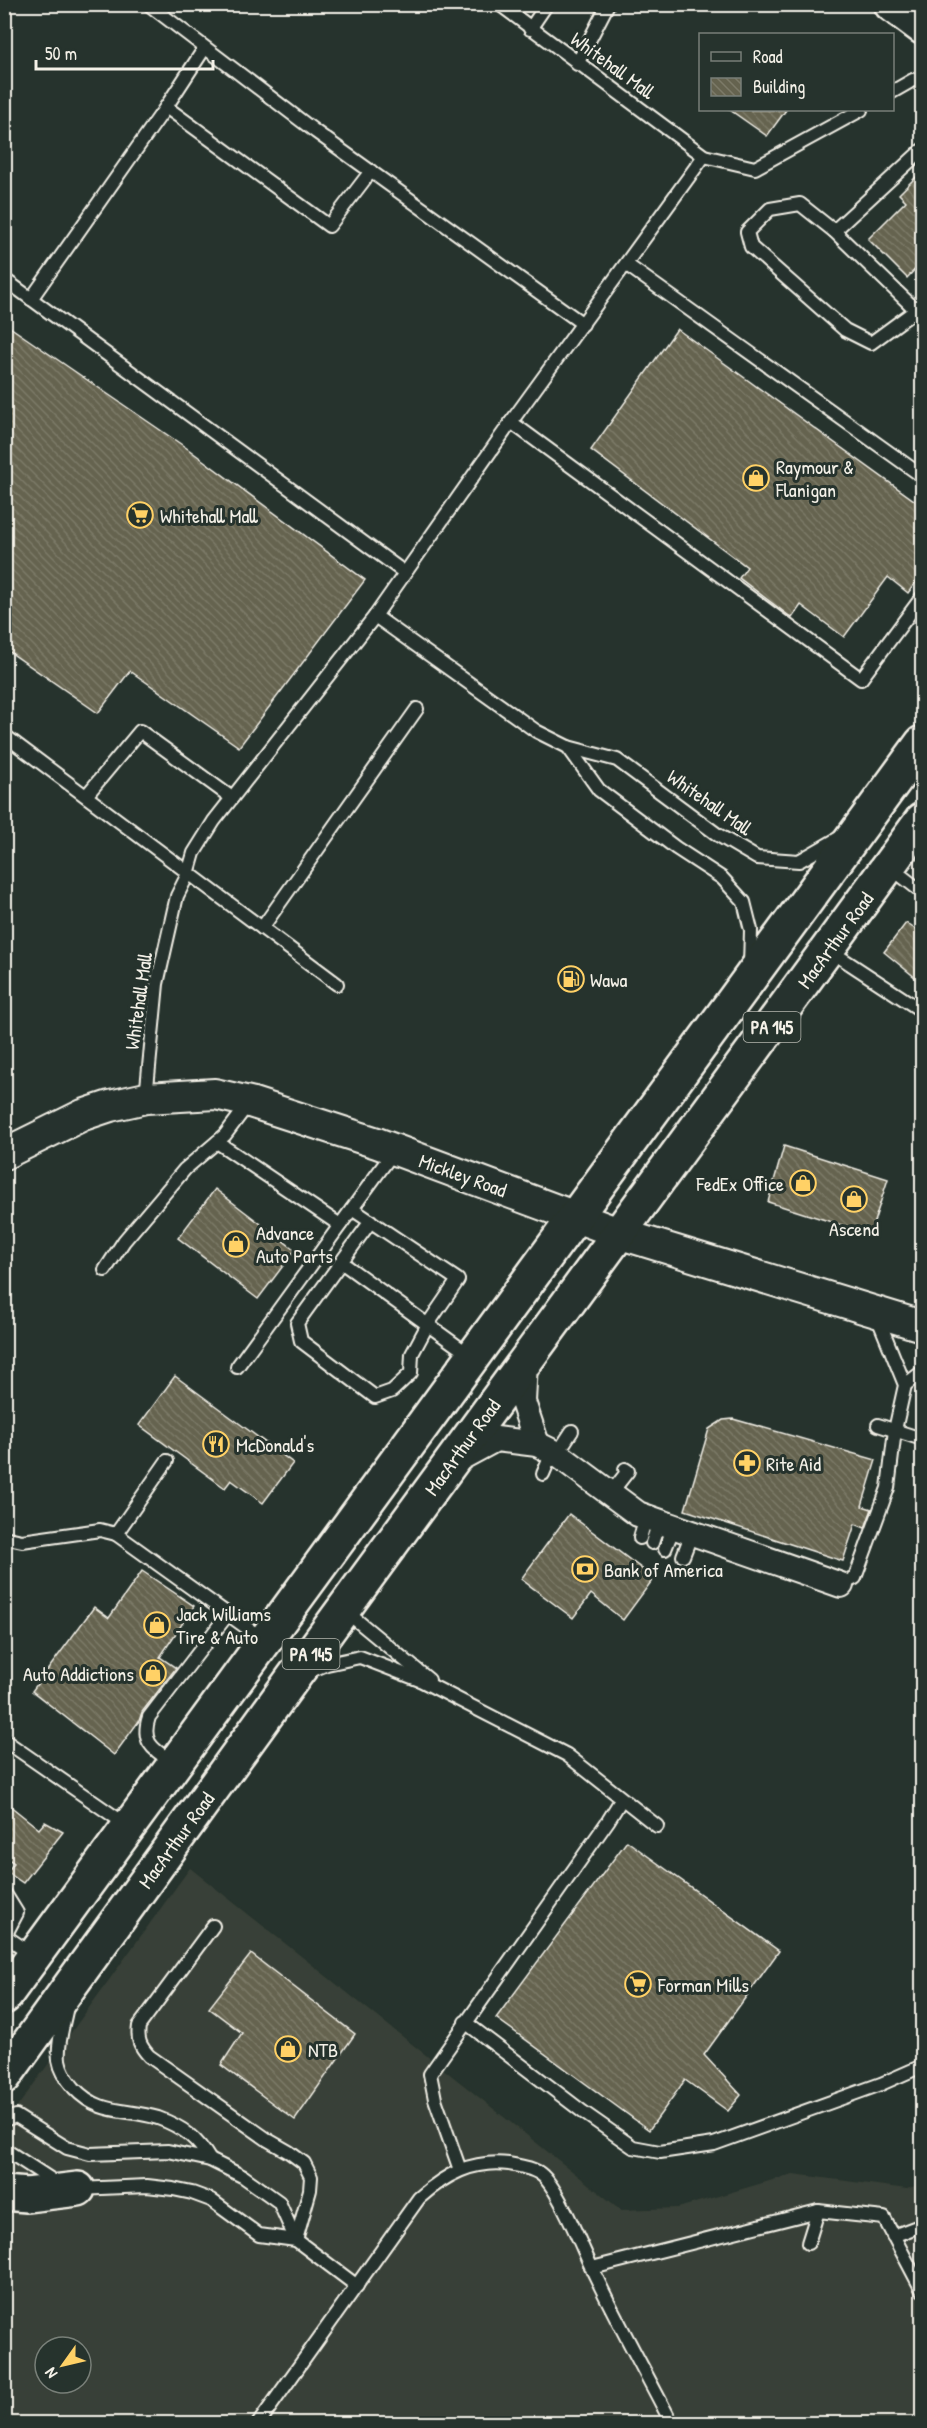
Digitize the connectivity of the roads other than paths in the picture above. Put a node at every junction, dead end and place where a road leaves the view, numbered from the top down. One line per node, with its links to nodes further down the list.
1 (148, 4): 8 (lane)
2 (499, 4): 7 (lane, Whitehall Mall)
3 (547, 4): 7 (lane)
4 (608, 4): 9 (lane)
5 (891, 4): 6 (main road)
6 (922, 27)
7 (530, 28): 9 (lane, Whitehall Mall)
8 (204, 49): 12 (lane); 16 (lane)
9 (577, 64): 15 (lane, Whitehall Mall)
10 (922, 79): 11 (lane)
11 (894, 91)
12 (166, 107): 16 (lane); 20 (lane)
13 (859, 111): 15 (lane, Whitehall Mall)
14 (922, 150): 17 (lane)
15 (704, 156): 18 (lane, Whitehall Mall)
16 (371, 171): 22 (lane)
17 (834, 231): 21 (lane); 21 (lane)
18 (627, 265): 22 (lane, Whitehall Mall); 24 (lane)
19 (4, 279): 20 (lane)
20 (31, 298): 25 (lane)
21 (919, 307)
22 (584, 324): 23 (lane, Whitehall Mall)
23 (511, 422): 25 (lane, Whitehall Mall); 26 (lane)
24 (922, 476)
25 (405, 573): 27 (lane, Whitehall Mall)
26 (922, 597)
27 (375, 616): 31 (lane, Whitehall Mall); 33 (lane, Whitehall Mall)
28 (417, 709): 39 (lane)
29 (4, 735): 32 (lane)
30 (922, 743): 34 (main road, PA 145)
31 (568, 747): 34 (lane, Whitehall Mall); 41 (lane, Whitehall Mall)
32 (86, 796): 33 (lane); 37 (lane)
33 (232, 798): 37 (lane, Whitehall Mall)
34 (864, 824): 41 (main road, PA 145)
35 (917, 833): 36 (main road, MacArthur Road / PA 145)
36 (889, 866): 38 (lane); 40 (main road, MacArthur Road / PA 145)
37 (188, 874): 39 (lane); 44 (lane, Whitehall Mall)
38 (922, 892)
39 (262, 928): 42 (lane)
40 (828, 949): 43 (lane); 53 (main road, MacArthur Road / PA 145)
41 (750, 980): 50 (main road, PA 145)
42 (337, 984)
43 (922, 1011)
44 (146, 1098): 45 (street, Mickley Road); 48 (street, Mickley Road)
45 (250, 1102): 46 (lane); 47 (street, Mickley Road)
46 (217, 1142): 52 (lane); 55 (lane)
47 (395, 1150): 49 (lane); 50 (street, Mickley Road)
48 (4, 1154)
49 (352, 1209): 51 (lane); 52 (lane)
50 (575, 1216): 53 (street, Mickley Road); 59 (main road, PA 145)
51 (371, 1221): 54 (lane); 57 (lane)
52 (340, 1225): 61 (lane)
53 (620, 1233): 56 (street, Mickley Road); 60 (main road, MacArthur Road / PA 145)
54 (341, 1262): 57 (lane); 57 (lane)
55 (105, 1270)
56 (876, 1312): 58 (street, Mickley Road); 63 (lane)
57 (428, 1324): 59 (lane)
58 (922, 1326)
59 (473, 1357): 81 (main road, PA 145)
60 (525, 1362): 68 (street); 70 (main road, MacArthur Road / PA 145)
61 (237, 1367)
62 (922, 1372): 63 (lane)
63 (905, 1385): 65 (lane)
64 (878, 1425): 65 (lane)
65 (895, 1430): 67 (lane); 78 (lane)
66 (572, 1431): 68 (lane)
67 (922, 1439)
68 (547, 1449): 70 (street); 72 (lane); 73 (street)
69 (167, 1461): 75 (lane)
70 (450, 1464): 79 (main road, MacArthur Road / PA 145)
71 (624, 1469): 73 (lane)
72 (543, 1474)
73 (610, 1494): 74 (street)
74 (661, 1533): 77 (lane); 78 (street)
75 (116, 1534): 76 (lane); 80 (lane)
76 (4, 1537)
77 (683, 1556)
78 (841, 1585)
79 (343, 1610): 82 (main road, MacArthur Road / PA 145); 83 (lane)
80 (228, 1614): 81 (lane); 85 (lane)
81 (265, 1641): 85 (main road, PA 145)
82 (293, 1678): 83 (lane); 93 (main road, MacArthur Road / PA 145)
83 (441, 1691): 86 (lane)
84 (4, 1740): 88 (lane)
85 (175, 1764): 88 (main road, PA 145)
86 (621, 1800): 87 (lane); 95 (lane)
87 (657, 1826)
88 (129, 1827): 92 (main road, PA 145)
89 (4, 1892): 91 (lane)
90 (213, 1926): 107 (lane)
91 (5, 1934): 92 (lane)
92 (34, 1956): 94 (main road, PA 145)
93 (71, 1984): 97 (main road, MacArthur Road / PA 145); 100 (lane)
94 (4, 1997)
95 (465, 2022): 96 (lane); 101 (lane)
96 (922, 2066)
97 (4, 2078)
98 (4, 2120): 100 (lane)
99 (4, 2149): 102 (lane)
100 (210, 2160): 107 (lane)
101 (460, 2170): 109 (lane); 110 (lane)
102 (78, 2190): 103 (main road); 107 (lane)
103 (4, 2193)
104 (818, 2211): 106 (lane); 108 (lane); 109 (lane)
105 (922, 2225): 106 (lane)
106 (893, 2236): 111 (lane)
107 (296, 2240): 110 (lane)
108 (808, 2243)
109 (591, 2268): 113 (lane)
110 (357, 2286): 112 (lane)
111 (922, 2290)
112 (258, 2424)
113 (672, 2424)

